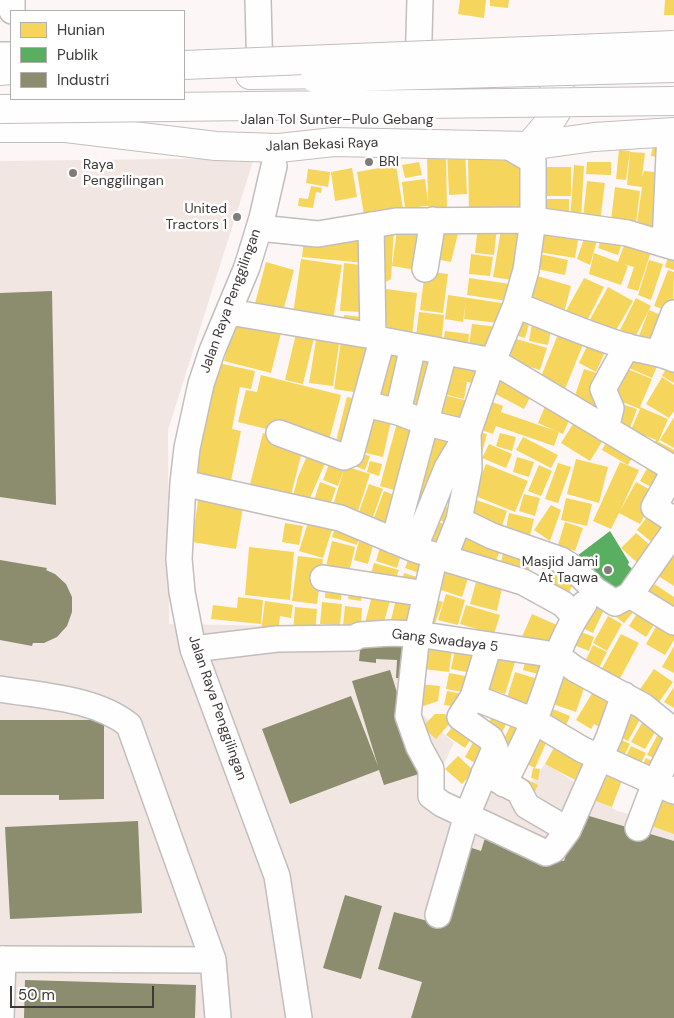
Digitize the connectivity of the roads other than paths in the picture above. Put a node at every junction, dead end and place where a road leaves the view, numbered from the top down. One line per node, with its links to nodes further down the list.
1 (258, 0): 10 (street)
2 (420, 0): 9 (street)
3 (674, 45): 6 (highway, bridge)
4 (185, 57): 10 (street)
5 (674, 63): 7 (highway)
6 (185, 64)
7 (538, 68): 9 (highway); 22 (highway)
8 (674, 68): 12 (highway, bridge)
9 (418, 72): 10 (highway)
10 (260, 75): 11 (highway)
11 (185, 76)
12 (185, 76)
13 (27, 100): 18 (highway)
14 (674, 101): 15 (highway, bridge)
15 (0, 109)
16 (0, 123): 19 (highway, Jalan Tol Sunter–Pulo Gebang)
17 (0, 128): 18 (highway, Jalan Bekasi Raya)
18 (30, 128): 21 (highway, Jalan Bekasi Raya)
19 (673, 128): 22 (highway, Jalan Bekasi Raya); 28 (street)
20 (334, 142): 21 (highway, Jalan Bekasi Raya); 22 (highway, Jalan Bekasi Raya); 23 (highway)
21 (216, 146): 23 (highway)
22 (519, 146): 25 (street)
23 (274, 166): 27 (street, Jalan Raya Penggilingan)
24 (433, 220): 25 (street); 26 (street); 29 (street)
25 (533, 220): 28 (street); 30 (street)
26 (371, 225): 27 (street); 33 (street)
27 (259, 228): 31 (street, Jalan Raya Penggilingan)
28 (670, 245)
29 (425, 269)
30 (516, 305): 35 (street); 38 (street)
31 (229, 312): 33 (street); 46 (street, Jalan Raya Penggilingan)
32 (674, 314): 37 (street)
33 (377, 338): 34 (street); 39 (street)
34 (413, 346): 36 (street); 40 (street)
35 (627, 346): 37 (street); 42 (street)
36 (444, 353): 38 (street); 41 (street)
37 (666, 356)
38 (493, 361): 42 (street); 44 (street)
39 (366, 404): 40 (street); 43 (street)
40 (398, 412): 41 (street)
41 (426, 424): 44 (street); 50 (street)
42 (606, 428): 45 (street)
43 (279, 433)
44 (468, 433): 47 (street); 50 (street)
45 (673, 475): 48 (street)
46 (183, 483): 50 (street); 59 (street, Jalan Raya Penggilingan)
47 (459, 520): 50 (street); 52 (street)
48 (674, 520)
49 (674, 532): 54 (street)
50 (422, 551): 53 (street); 55 (street)
51 (323, 578): 53 (street)
52 (594, 590): 54 (street); 55 (street)
53 (426, 594): 57 (street)
54 (630, 595): 56 (street)
55 (575, 617): 60 (street)
56 (674, 622)
57 (417, 634): 58 (street, Gang Swadaya 5); 59 (street, Gang Swadaya 5); 70 (street)
58 (489, 645): 60 (street, Gang Swadaya 5); 63 (street)
59 (193, 649): 78 (street, Jalan Raya Penggilingan)
60 (556, 654): 62 (street); 64 (street)
61 (0, 689): 75 (street)
62 (624, 695): 65 (street); 67 (street)
63 (474, 697): 64 (street); 68 (street)
64 (534, 721): 67 (street); 68 (street)
65 (674, 731)
66 (674, 745): 69 (street)
67 (599, 758): 69 (street); 72 (street)
68 (494, 778): 70 (street); 72 (street)
69 (665, 787): 71 (street)
70 (467, 815): 72 (street); 73 (street)
71 (638, 828)
72 (568, 830)
73 (438, 915)
74 (2, 959): 75 (street); 76 (street)
75 (213, 960): 77 (street)
76 (1, 1018)
77 (218, 1018)
78 (298, 1018)

